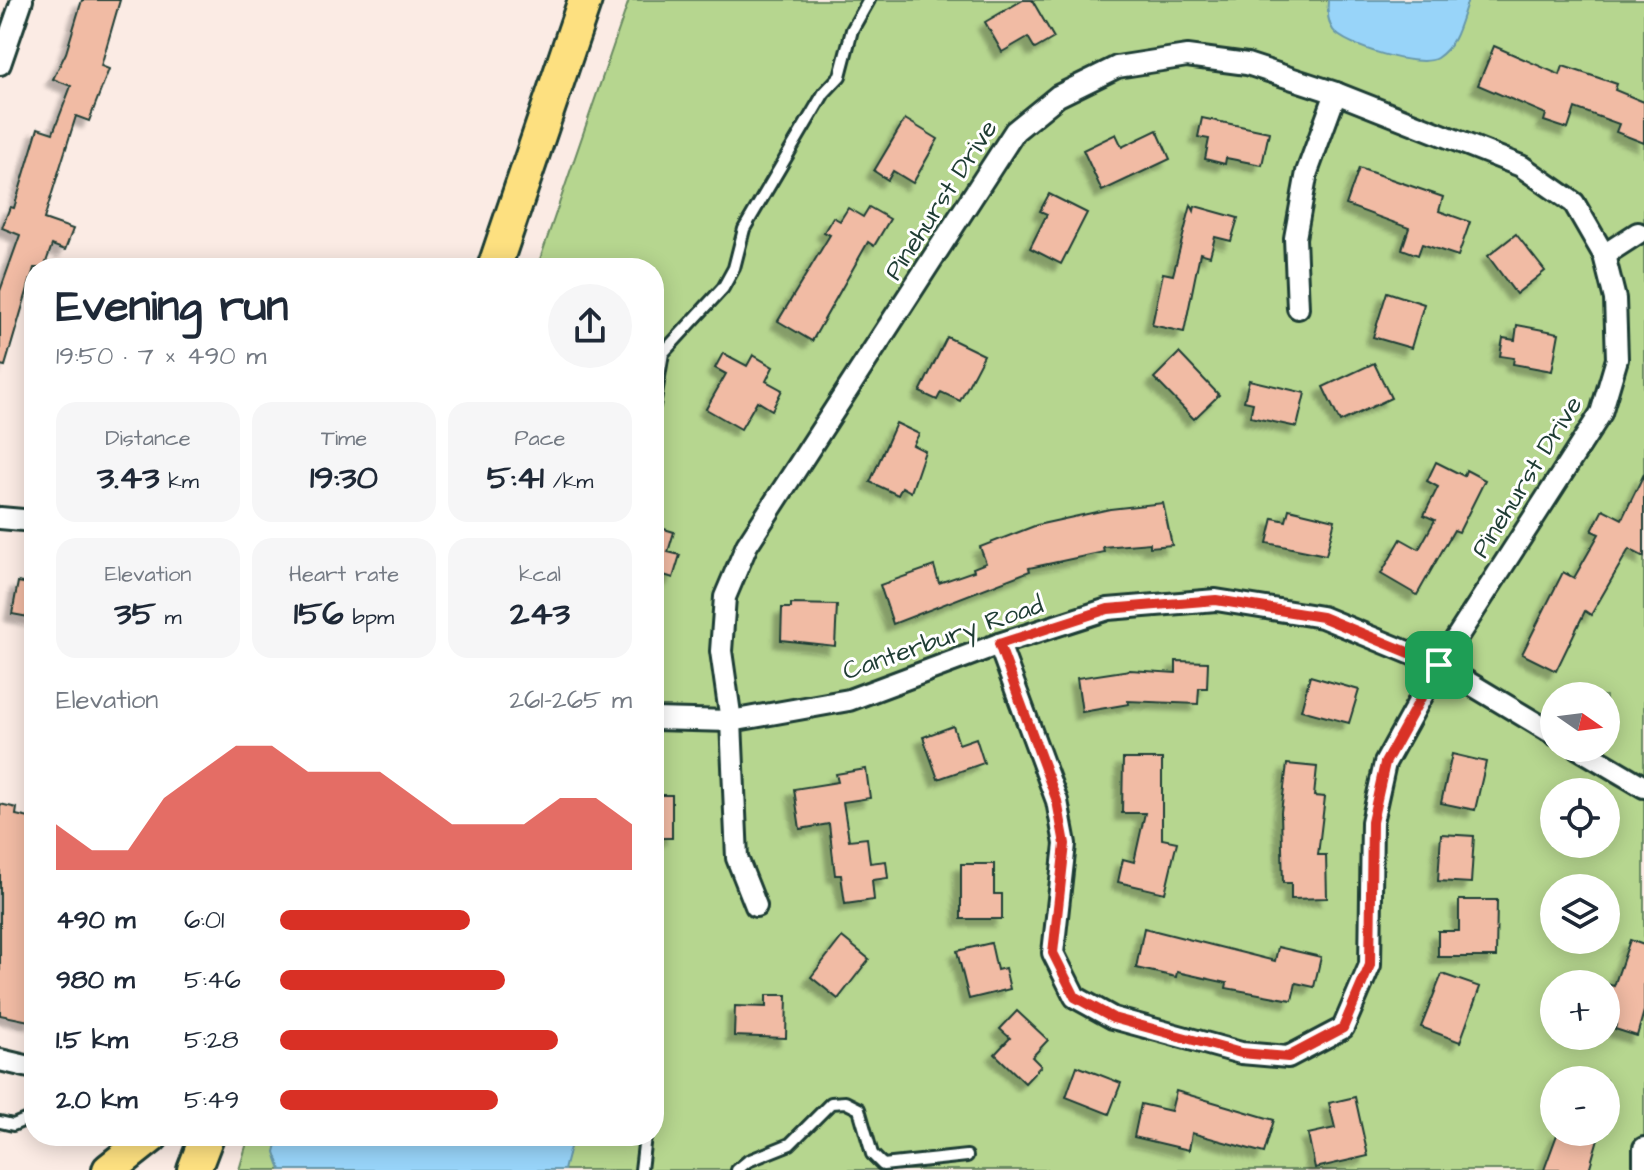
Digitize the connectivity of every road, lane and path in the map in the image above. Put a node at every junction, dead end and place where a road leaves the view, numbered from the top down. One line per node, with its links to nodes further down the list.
1 (22, 0): 4 (street)
2 (585, 0): 8 (main road)
3 (869, 0): 10 (lane)
4 (0, 64)
5 (1336, 93): 7 (street, Pinehurst Drive); 9 (street); 16 (street, Pinehurst Drive)
6 (1638, 233): 7 (street)
7 (1604, 255): 14 (street, Pinehurst Drive)
8 (497, 258)
9 (1298, 308)
10 (664, 352)
11 (0, 518): 12 (street)
12 (24, 520)
13 (999, 644): 14 (street, Canterbury Road); 14 (street, Pinehurst Drive); 16 (street, Canterbury Road)
14 (1439, 665): 17 (street, Canterbury Road)
15 (664, 719): 16 (street, Canterbury Road)
16 (731, 721): 20 (street, Pinehurst Drive)
17 (1540, 726)
18 (1602, 762): 19 (street)
19 (1644, 787)
20 (756, 906)
21 (0, 1060): 22 (street)
22 (24, 1066)
23 (24, 1120): 24 (lane)
24 (0, 1122)
25 (140, 1146): 30 (main road)
26 (149, 1146): 31 (main road)
27 (644, 1146): 32 (lane)
28 (1644, 1148): 34 (street)
29 (967, 1156): 33 (lane)
30 (109, 1170)
31 (140, 1170)
32 (641, 1170)
33 (737, 1170)
34 (1644, 1170)

